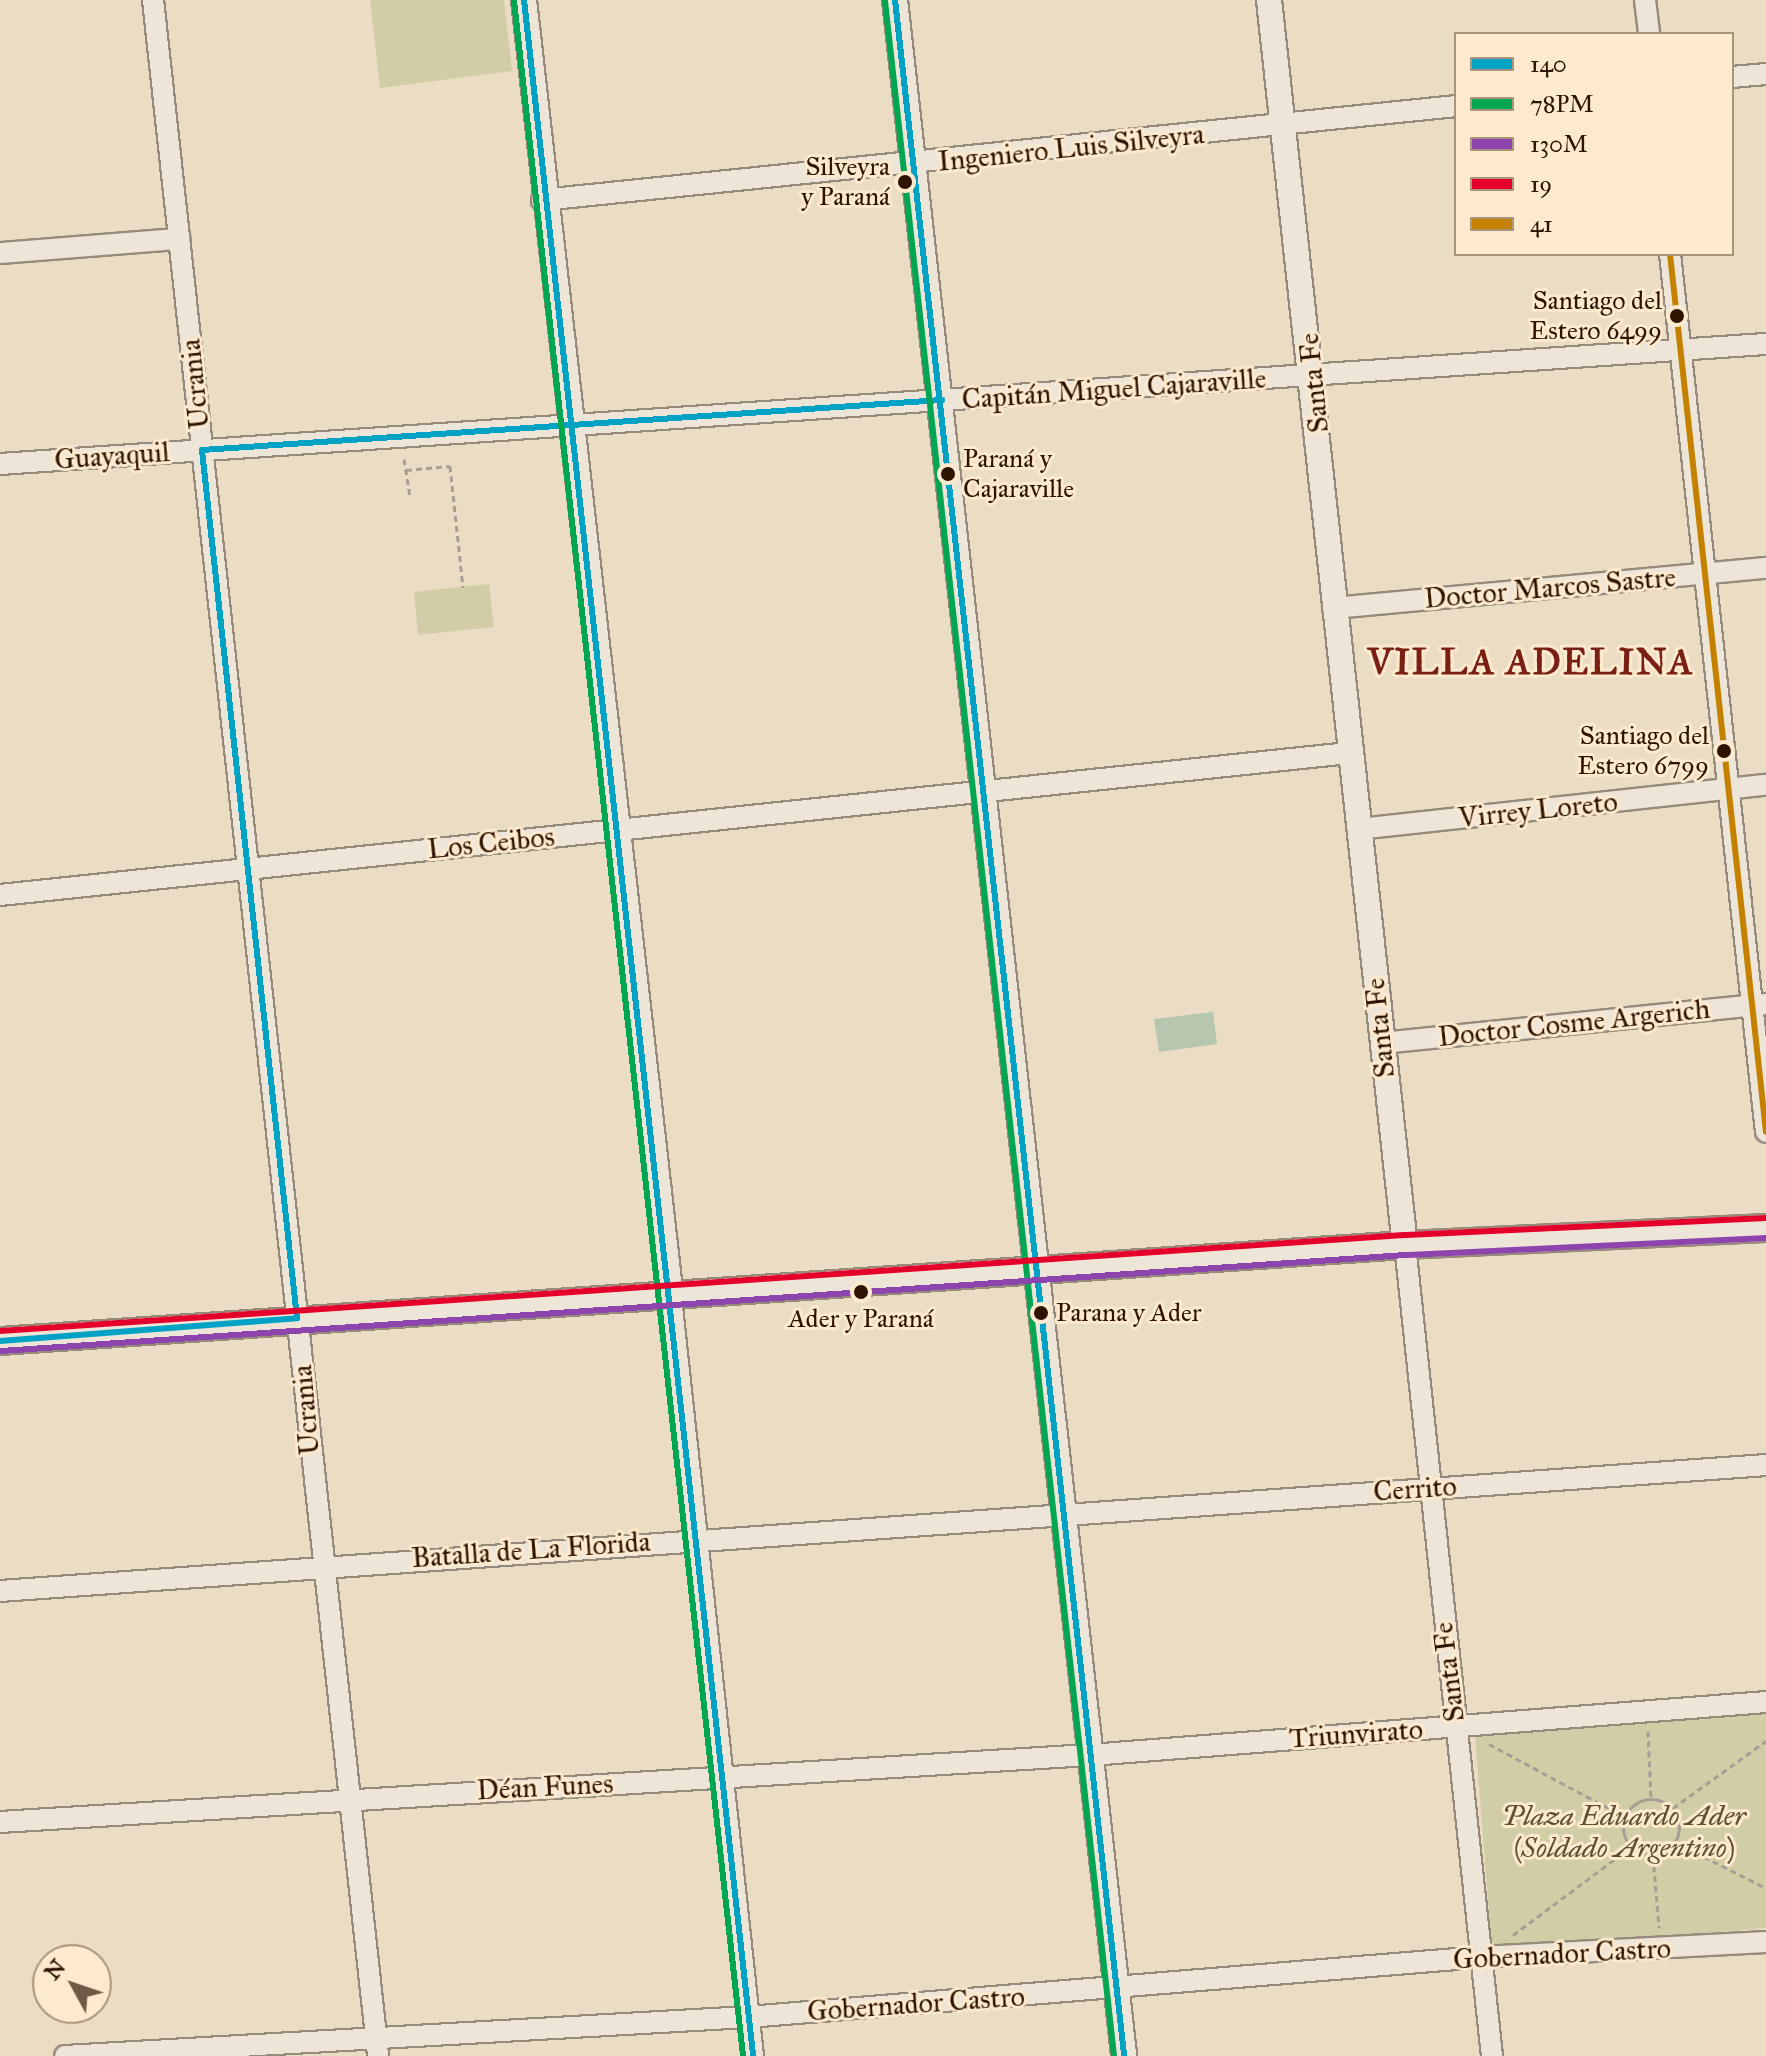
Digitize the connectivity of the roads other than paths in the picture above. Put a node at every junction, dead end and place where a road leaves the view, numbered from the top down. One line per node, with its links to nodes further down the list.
1 (153, 0): 13 (street, Ucrania)
2 (524, 0): 12 (street)
3 (895, 0): 11 (street)
4 (1269, 0): 10 (street, Santa Fe)
5 (1645, 0): 6 (street)
6 (1649, 32)
7 (1766, 74): 8 (street)
8 (1734, 77)
9 (1454, 106): 10 (street, Ingeniero Luis Silveyra)
10 (1284, 124): 11 (street, Ingeniero Luis Silveyra); 18 (street, Santa Fe)
11 (916, 165): 12 (street, Ingeniero Luis Silveyra); 19 (street)
12 (542, 200): 20 (street)
13 (179, 239): 14 (street); 21 (street, Ucrania)
14 (0, 253)
15 (1670, 256): 17 (street)
16 (1766, 344): 17 (street, Capitán Miguel Cajaraville)
17 (1681, 350): 18 (street, Capitán Miguel Cajaraville); 24 (street)
18 (1314, 376): 19 (street, Capitán Miguel Cajaraville); 25 (street, Santa Fe)
19 (942, 400): 20 (street, Guayaquil); 29 (street)
20 (572, 428): 21 (street, Guayaquil); 30 (street)
21 (202, 450): 22 (street, Guayaquil); 32 (street, Ucrania)
22 (0, 464)
23 (1766, 568): 24 (street, Doctor Marcos Sastre)
24 (1705, 574): 25 (street, Doctor Marcos Sastre); 28 (street)
25 (1333, 608): 26 (street, Santa Fe)
26 (1349, 753): 29 (street); 31 (street, Santa Fe)
27 (1766, 785): 28 (street, Virrey Loreto)
28 (1729, 789): 31 (street, Virrey Loreto); 34 (street)
29 (983, 791): 30 (street, Los Ceibos); 39 (street)
30 (615, 829): 32 (street, Los Ceibos); 40 (street)
31 (1358, 829): 35 (street, Santa Fe)
32 (248, 869): 33 (street, Los Ceibos); 41 (street, Ucrania)
33 (0, 895)
34 (1759, 1004): 35 (street, Doctor Cosme Argerich); 36 (street)
35 (1382, 1043): 38 (street, Santa Fe)
36 (1766, 1132)
37 (1766, 1228): 38 (main road)
38 (1405, 1245): 39 (main road); 44 (street, Santa Fe)
39 (1037, 1269): 40 (main road); 45 (street)
40 (671, 1298): 41 (main road); 46 (street)
41 (297, 1318): 42 (main road); 47 (street, Ucrania)
42 (0, 1341)
43 (1766, 1465): 44 (street, Cerrito)
44 (1427, 1488): 45 (street, Cerrito); 50 (street, Santa Fe)
45 (1063, 1512): 46 (street, Batalla de La Florida); 51 (street)
46 (694, 1540): 47 (street, Batalla de La Florida); 52 (street)
47 (321, 1563): 48 (street, Batalla de La Florida); 53 (street, Ucrania)
48 (0, 1591)
49 (1766, 1702): 50 (street, Triunvirato)
50 (1464, 1726): 51 (street, Triunvirato); 56 (street, Santa Fe)
51 (1090, 1755): 52 (street, Déan Funes); 57 (street)
52 (722, 1779): 53 (street, Déan Funes); 58 (street)
53 (347, 1796): 54 (street, Déan Funes); 59 (street, Ucrania)
54 (0, 1822)
55 (1766, 1942): 56 (street, Gobernador Castro)
56 (1486, 1957): 57 (street, Gobernador Castro); 63 (street, Santa Fe)
57 (1116, 1989): 58 (street, Gobernador Castro); 62 (street)
58 (748, 2017): 59 (street, Gobernador Castro); 61 (street)
59 (377, 2048): 60 (street, Gobernador Castro)
60 (65, 2056)
61 (753, 2056)
62 (1124, 2056)
63 (1492, 2056)

